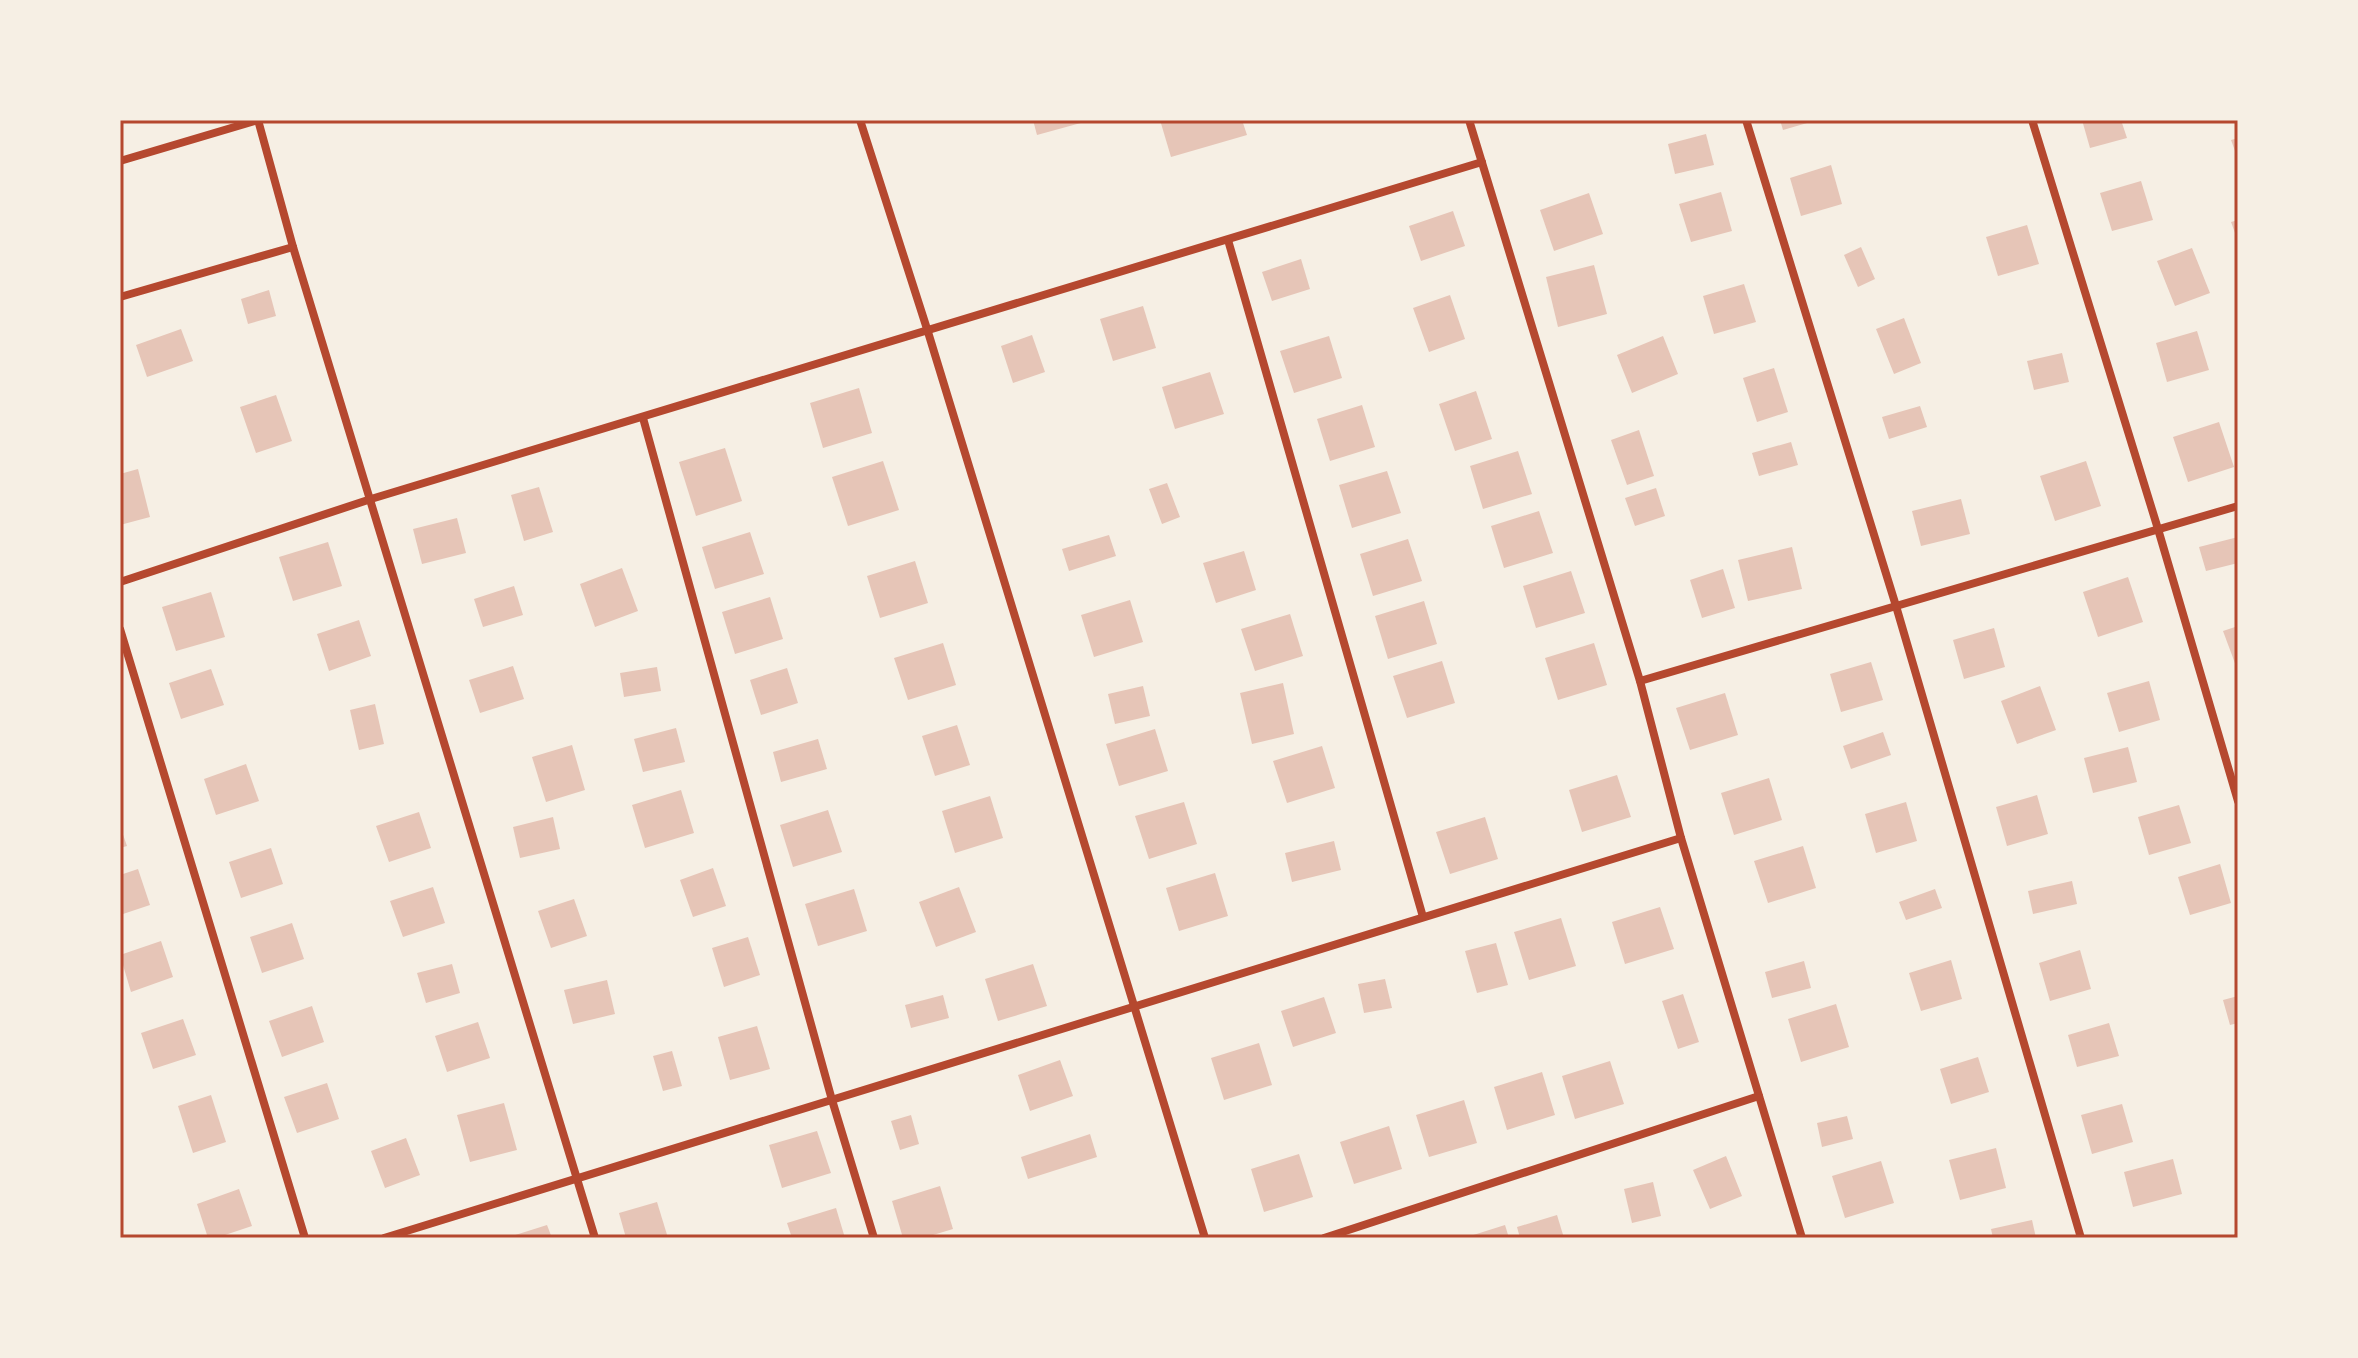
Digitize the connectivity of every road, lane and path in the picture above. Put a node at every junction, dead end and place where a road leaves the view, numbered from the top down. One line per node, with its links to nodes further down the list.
1 (258, 120): 6 (street); 9 (street)
2 (860, 120): 11 (street)
3 (1469, 120): 7 (street)
4 (1746, 120): 17 (street)
5 (2032, 120): 15 (street)
6 (120, 161)
7 (1482, 162): 8 (street); 19 (street)
8 (1228, 240): 11 (street); 22 (street)
9 (293, 247): 10 (street); 13 (street)
10 (120, 297)
11 (928, 332): 12 (street); 23 (street)
12 (643, 418): 13 (street); 25 (street)
13 (371, 499): 16 (street); 26 (street)
14 (2238, 506): 15 (street)
15 (2158, 529): 17 (street); 20 (street)
16 (120, 582)
17 (1896, 606): 19 (street); 34 (street)
18 (120, 629): 27 (street)
19 (1640, 681): 21 (street)
20 (2238, 801)
21 (1681, 838): 22 (street); 24 (street)
22 (1423, 917): 23 (street)
23 (1135, 1006): 25 (street); 31 (street)
24 (1759, 1096): 32 (street); 33 (street)
25 (832, 1100): 26 (street); 30 (street)
26 (577, 1179): 28 (street); 29 (street)
27 (305, 1238)
28 (384, 1238)
29 (595, 1238)
30 (874, 1238)
31 (1205, 1238)
32 (1324, 1238)
33 (1802, 1238)
34 (2081, 1238)

